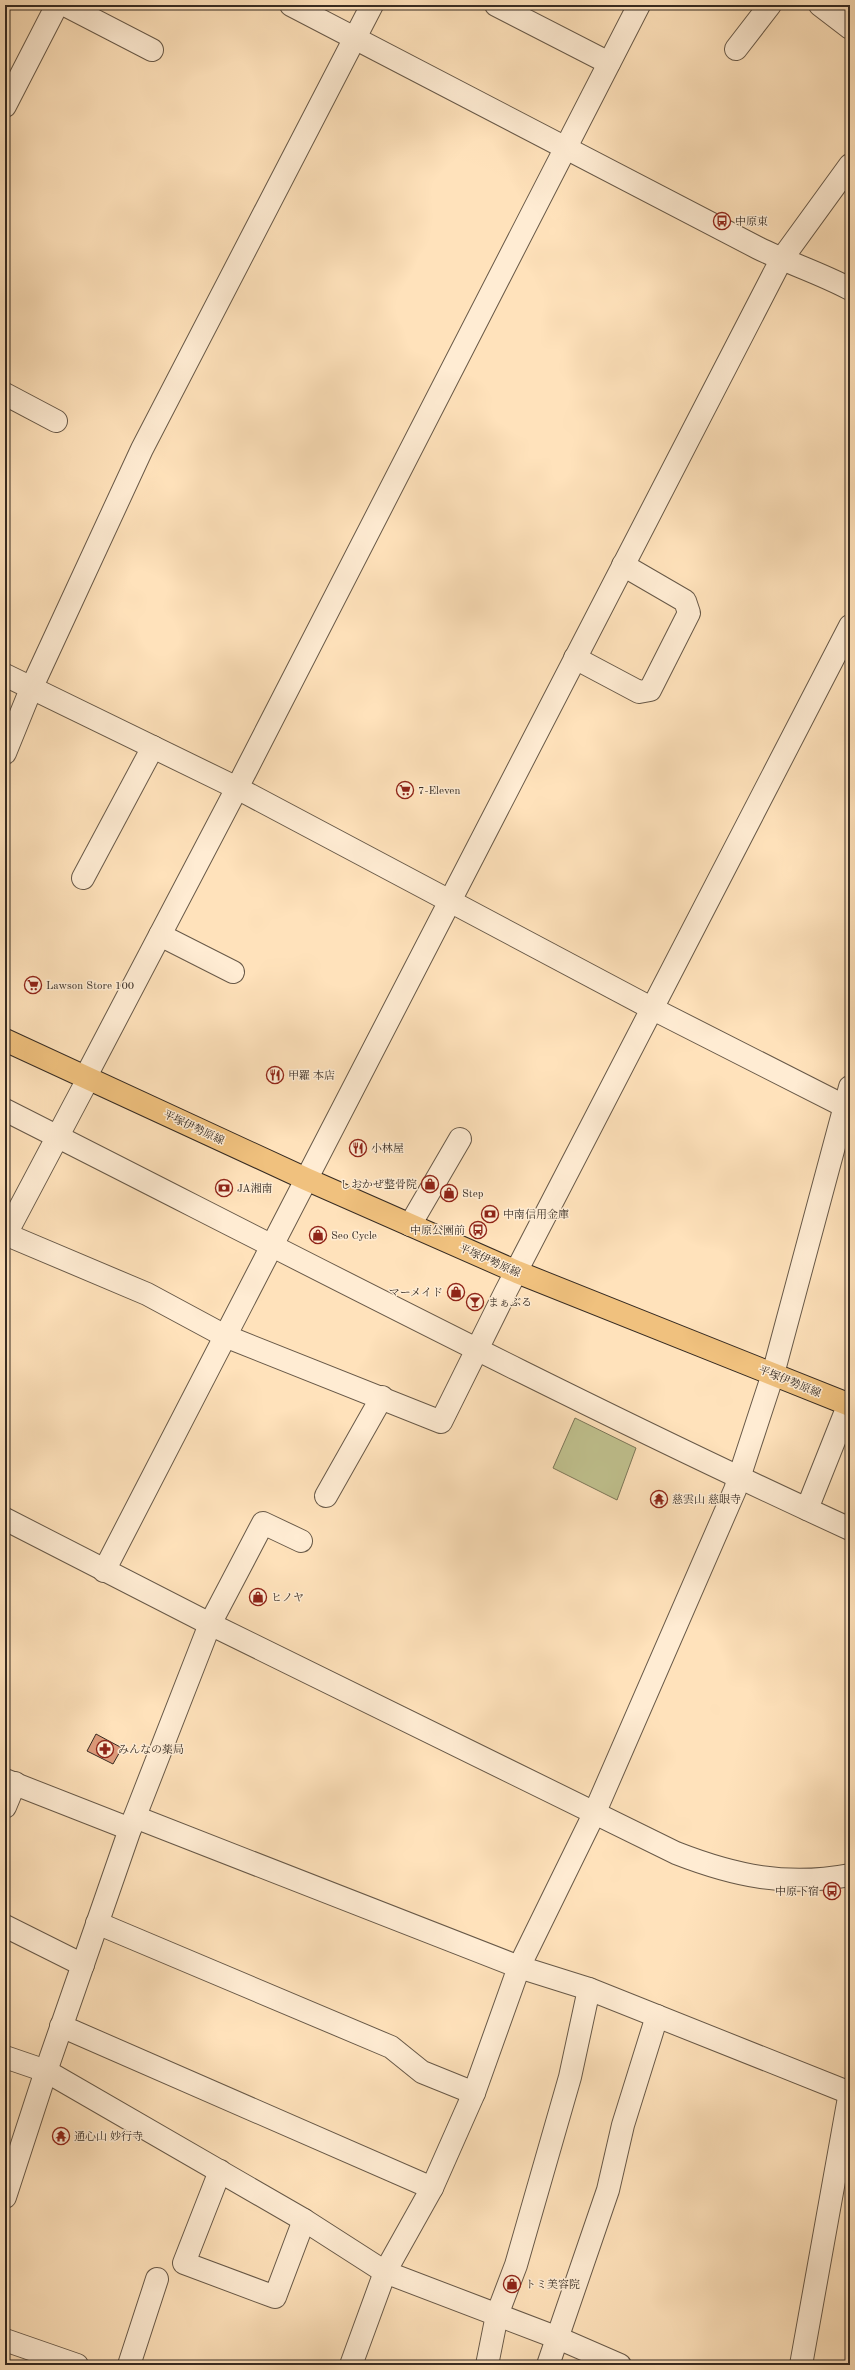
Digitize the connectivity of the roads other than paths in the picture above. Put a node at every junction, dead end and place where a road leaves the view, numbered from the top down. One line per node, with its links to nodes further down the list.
1 (57, 5): 14 (street)
2 (64, 5): 12 (street)
3 (291, 5): 10 (street)
4 (372, 5): 10 (street)
5 (496, 5): 13 (street)
6 (770, 5): 11 (street)
7 (820, 5): 9 (street)
8 (631, 8): 13 (street)
9 (850, 28)
10 (355, 38): 15 (street); 25 (street)
11 (736, 49)
12 (152, 50)
13 (610, 63): 15 (street)
14 (5, 106)
15 (564, 149): 17 (street); 28 (street)
16 (850, 165): 17 (street)
17 (782, 260): 18 (street); 21 (street)
18 (850, 289)
19 (5, 394): 20 (street)
20 (56, 421)
21 (624, 565): 23 (street); 23 (street)
22 (850, 626): 33 (street)
23 (576, 658): 30 (street)
24 (5, 675): 25 (street)
25 (31, 689): 26 (street); 27 (street)
26 (153, 748): 28 (street); 29 (street)
27 (5, 753)
28 (237, 788): 30 (street); 31 (street)
29 (83, 878)
30 (450, 902): 33 (street); 40 (street)
31 (160, 935): 32 (street); 35 (street)
32 (232, 972)
33 (653, 1009): 36 (street); 44 (street)
34 (5, 1040): 35 (main road, 平塚伊勢原線)
35 (87, 1078): 38 (street); 40 (main road, 平塚伊勢原線)
36 (848, 1100): 47 (street)
37 (5, 1110): 38 (street)
38 (58, 1137): 42 (street); 43 (street)
39 (460, 1139): 41 (street)
40 (306, 1179): 41 (main road, 平塚伊勢原線); 43 (street)
41 (410, 1225): 44 (main road, 平塚伊勢原線)
42 (5, 1234): 45 (street)
43 (272, 1246): 45 (street); 46 (street)
44 (517, 1272): 46 (street); 47 (main road, 平塚伊勢原線)
45 (225, 1336): 48 (street); 56 (street)
46 (476, 1350): 48 (street); 50 (street)
47 (773, 1374): 49 (main road, 平塚伊勢原線); 50 (street)
48 (382, 1397): 51 (street)
49 (850, 1404): 52 (street)
50 (738, 1477): 52 (street); 60 (street)
51 (326, 1496)
52 (807, 1509): 54 (street)
53 (5, 1519): 56 (street)
54 (850, 1529)
55 (301, 1541): 57 (street)
56 (104, 1571): 57 (street)
57 (210, 1624): 60 (street); 61 (street)
58 (10, 1781): 59 (street); 61 (street)
59 (5, 1808)
60 (594, 1814): 62 (street); 66 (street)
61 (133, 1823): 63 (street); 66 (street)
62 (850, 1875)
63 (97, 1923): 65 (street); 72 (street)
64 (5, 1926): 65 (street)
65 (82, 1965): 69 (street)
66 (519, 1967): 67 (street); 72 (street)
67 (589, 1989): 68 (street); 80 (street)
68 (657, 2016): 73 (street); 81 (street)
69 (61, 2026): 71 (street); 75 (street)
70 (5, 2058): 71 (street)
71 (46, 2071): 74 (street); 76 (street)
72 (474, 2093): 75 (street)
73 (850, 2093): 89 (street)
74 (220, 2171): 77 (street); 77 (street)
75 (432, 2188): 78 (street)
76 (5, 2197)
77 (304, 2220): 78 (street)
78 (384, 2272): 80 (street); 85 (street)
79 (157, 2279): 84 (street)
80 (497, 2315): 81 (street); 86 (street)
81 (558, 2338): 87 (street); 88 (street)
82 (5, 2340): 83 (street)
83 (77, 2365)
84 (129, 2365)
85 (351, 2365)
86 (487, 2365)
87 (548, 2365)
88 (620, 2365)
89 (801, 2365)

